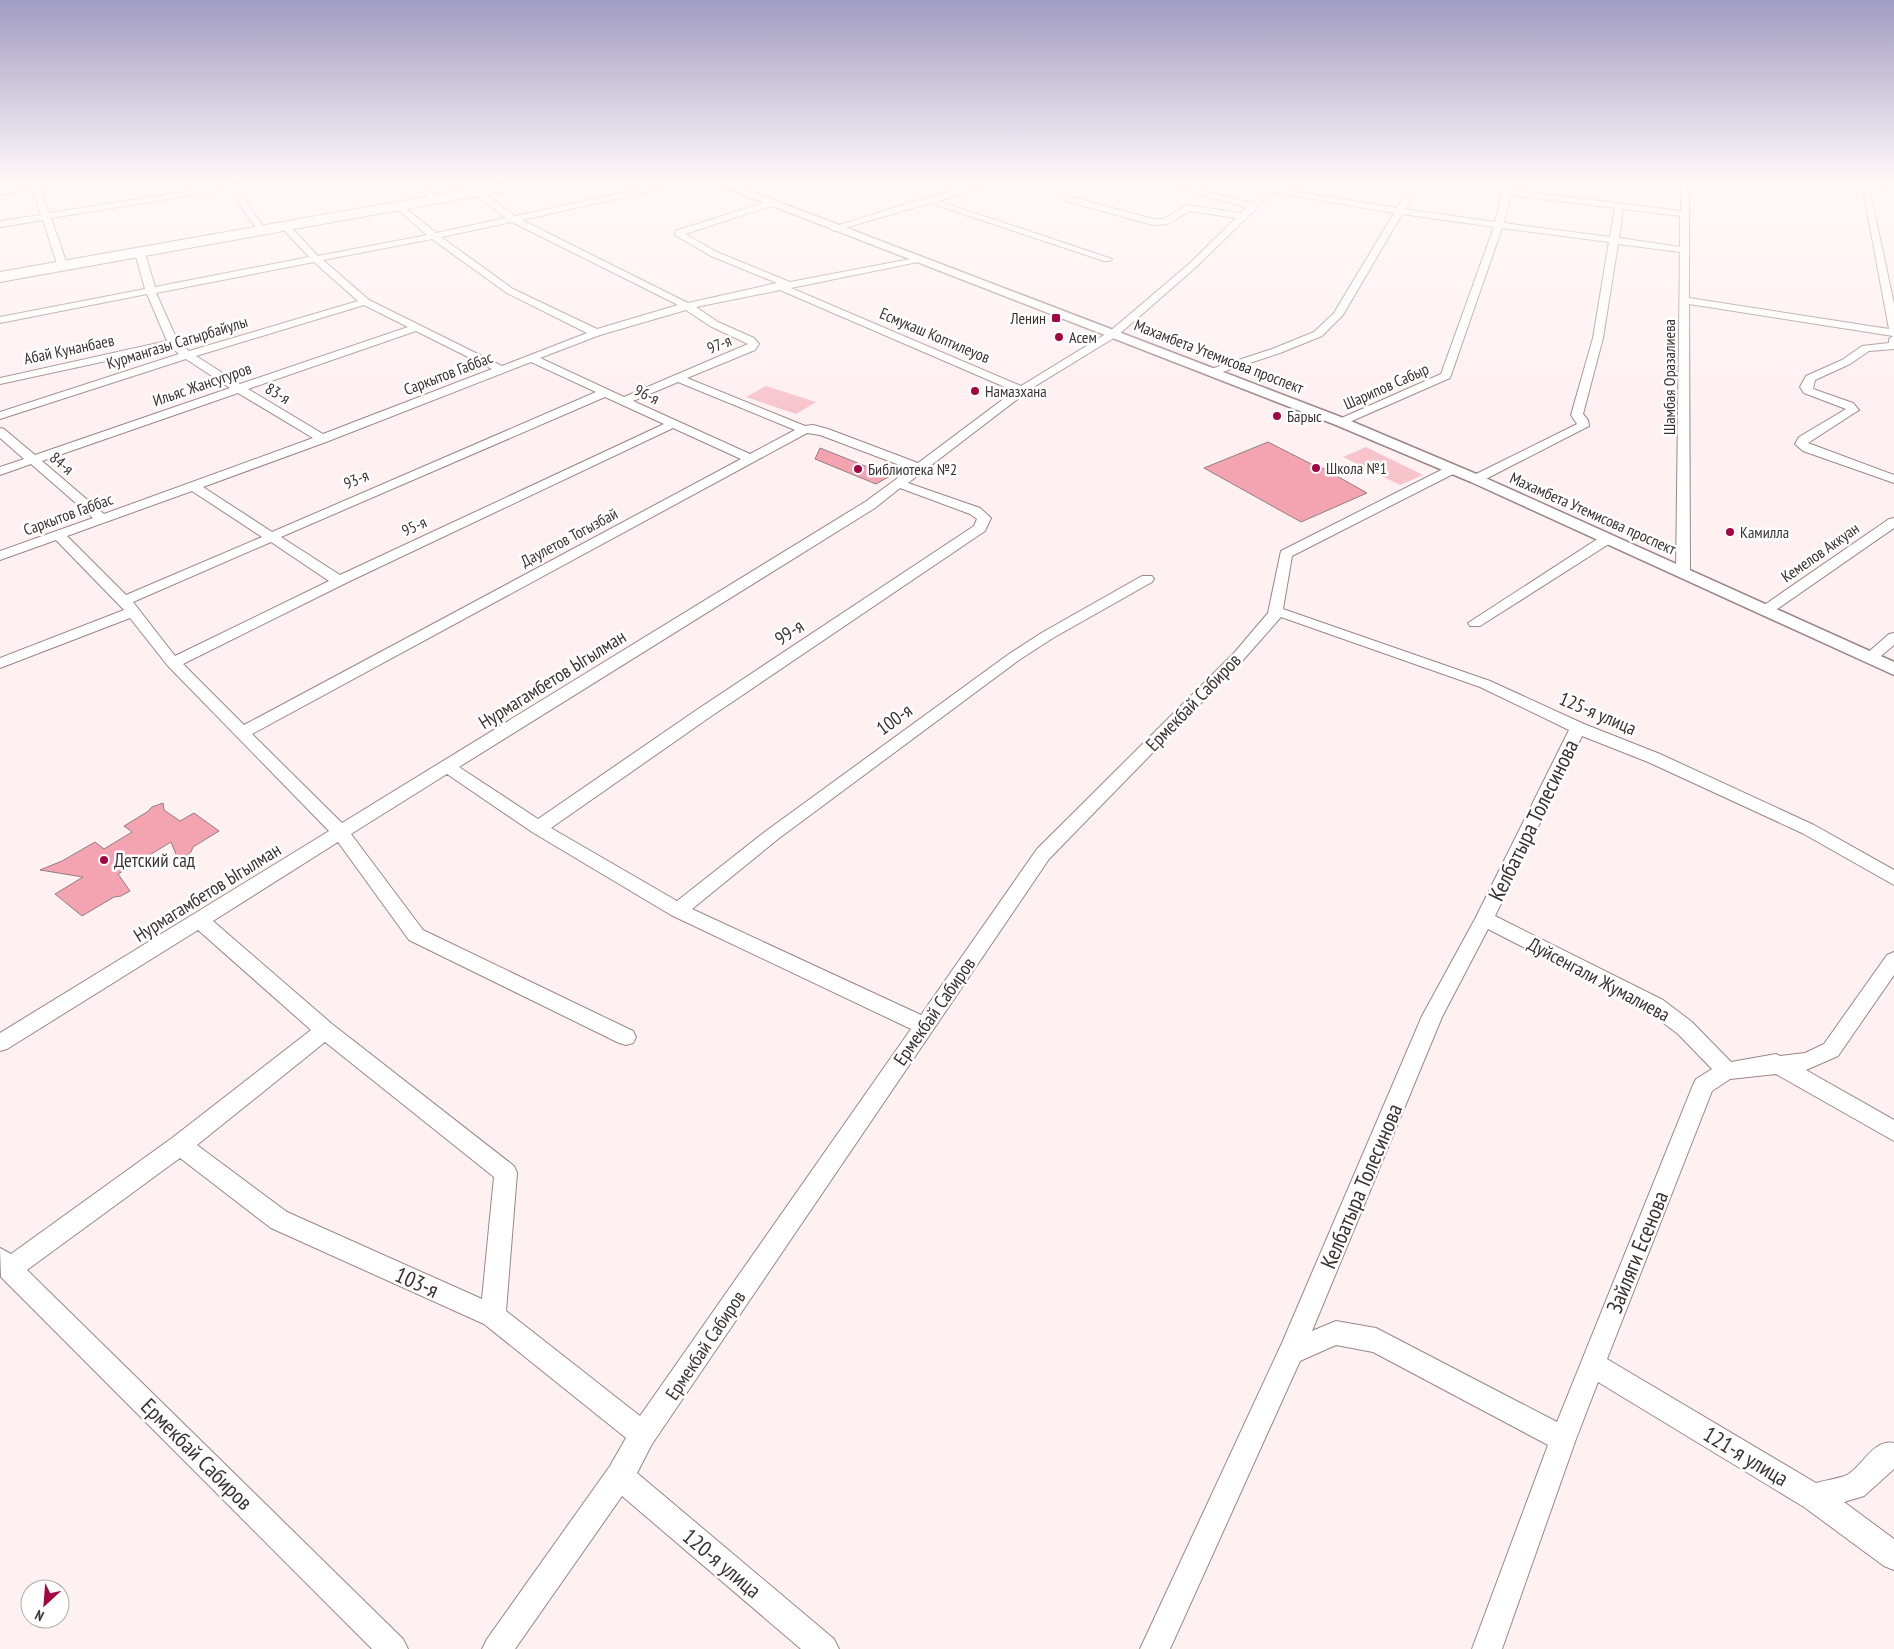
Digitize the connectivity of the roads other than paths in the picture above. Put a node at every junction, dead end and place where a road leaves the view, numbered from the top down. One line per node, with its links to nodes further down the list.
1 (60, 258): 19 (street)
2 (107, 258): 19 (highway)
3 (142, 258): 22 (street, 83-я)
4 (321, 258): 16 (street)
5 (464, 258): 29 (street)
6 (591, 258): 25 (street)
7 (723, 258): 21 (street, Есмукаш Коптилеуов)
8 (915, 258): 17 (street, Махамбета Утемисова проспект)
9 (1104, 258): 18 (street)
10 (1200, 258): 30 (street, Нурмагамбетов Ыгылман)
11 (1372, 258): 36 (street)
12 (1487, 258): 44 (street, Шарипов Сабыр)
13 (1609, 258): 54 (street)
14 (1685, 258): 23 (street, Шамбая Оразалиева)
15 (1880, 258): 28 (street)
16 (316, 259): 22 (street); 24 (street)
17 (918, 259): 21 (street, Саркытов Габбас); 30 (street, Махамбета Утемисова проспект)
18 (1107, 259)
19 (63, 266): 20 (highway)
20 (0, 278)
21 (783, 285): 25 (street, Саркытов Габбас); 40 (street, Есмукаш Коптилеуов)
22 (151, 292): 26 (street); 32 (street, 83-я)
23 (1685, 300): 28 (street); 64 (street, Шамбая Оразалиева)
24 (365, 302): 27 (street); 33 (street, Курмангазы Сагырбайулы)
25 (687, 306): 29 (street, Саркытов Габбас); 37 (street, 97-я)
26 (0, 320)
27 (415, 328): 35 (street); 39 (street, Ильяс Жансугуров)
28 (1894, 331)
29 (596, 333): 34 (street, Саркытов Габбас)
30 (1113, 334): 36 (street, Махамбета Утемисова проспект); 40 (street, Нурмагамбетов Ыгылман)
31 (1894, 339): 55 (street)
32 (174, 343): 33 (street, 83-я); 38 (street, Абай Кунанбаев)
33 (187, 355): 39 (street, 83-я); 43 (street, Курмангазы Сагырбайулы)
34 (531, 358): 35 (street, Саркытов Габбас); 41 (street, 96-я)
35 (502, 370): 48 (street, Саркытов Габбас)
36 (1212, 372): 44 (street, Махамбета Утемисова проспект)
37 (680, 379): 42 (street, 97-я); 46 (street)
38 (0, 381)
39 (238, 388): 48 (street, 83-я); 50 (street, Ильяс Жансугуров)
40 (1022, 390): 51 (street, Нурмагамбетов Ыгылман)
41 (604, 393): 42 (street, 96-я); 61 (street, 93-я)
42 (623, 401): 45 (street, 96-я)
43 (0, 416)
44 (1342, 422): 52 (street, Махамбета Утемисова проспект)
45 (672, 424): 49 (street, 96-я); 66 (street, 95-я)
46 (804, 430): 49 (street, Даулетов Тогызбай); 51 (street)
47 (0, 432): 50 (street, 84-я)
48 (322, 439): 57 (street, Саркытов Габбас)
49 (750, 459): 77 (street, Даулетов Тогызбай)
50 (33, 460): 53 (street, Ильяс Жансугуров); 58 (street, 84-я)
51 (920, 468): 56 (street, Нурмагамбетов Ыгылман)
52 (1453, 469): 54 (street, Махамбета Утемисова проспект); 69 (street)
53 (0, 471)
54 (1476, 479): 62 (street, Махамбета Утемисова проспект)
55 (1894, 479)
56 (900, 484): 78 (street, Нурмагамбетов Ыгылман); 79 (street, 99-я)
57 (193, 486): 58 (street, Саркытов Габбас); 61 (street)
58 (103, 519): 60 (street, Саркытов Габбас)
59 (1894, 522): 68 (street, Кемелов Аккуан)
60 (58, 535): 63 (street, Саркытов Габбас); 67 (street)
61 (272, 537): 66 (street); 67 (street, 93-я)
62 (1607, 539): 64 (street, Махамбета Утемисова проспект); 70 (street)
63 (0, 556)
64 (1683, 572): 68 (street, Махамбета Утемисова проспект)
65 (1147, 579): 82 (street, 100-я)
66 (339, 581): 74 (street, 95-я)
67 (128, 606): 73 (street, 93-я); 74 (street)
68 (1765, 611): 72 (street, Махамбета Утемисова проспект)
69 (1275, 614): 76 (street, 125-я улица); 86 (street, Ермекбай Сабиров)
70 (1475, 623)
71 (1894, 637): 72 (street)
72 (1870, 658): 75 (street, Махамбета Утемисова проспект)
73 (0, 663)
74 (174, 663): 77 (street)
75 (1894, 670)
76 (1578, 728): 81 (street, 125-я улица); 83 (street, Келбатыра Толесинова)
77 (243, 732): 80 (street)
78 (448, 767): 79 (street); 80 (street, Нурмагамбетов Ыгылман)
79 (538, 828): 82 (street)
80 (341, 833): 84 (street, Нурмагамбетов Ыгылман); 88 (street)
81 (1894, 878)
82 (678, 910): 86 (street)
83 (1484, 919): 91 (street, Дуйсенгали Жумалиева); 96 (street, Келбатыра Толесинова)
84 (199, 920): 87 (street); 89 (street, Нурмагамбетов Ыгылман)
85 (1894, 960): 90 (street, Зайляги Есенова)
86 (924, 1026): 98 (street, Ермекбай Сабиров)
87 (325, 1030): 93 (street); 95 (street)
88 (626, 1037)
89 (0, 1043)
90 (1776, 1063): 91 (street, Зайляги Есенова); 92 (street)
91 (1726, 1071): 97 (street, Зайляги Есенова)
92 (1894, 1130)
93 (180, 1145): 94 (street); 95 (street, 103-я)
94 (5, 1264): 105 (street, Ермекбай Сабиров)
95 (493, 1316): 98 (street, 103-я)
96 (1292, 1352): 99 (street); 108 (street, Келбатыра Толесинова)
97 (1592, 1364): 99 (street, Зайляги Есенова); 102 (street, 121-я улица)
98 (643, 1435): 101 (street, Ермекбай Сабиров)
99 (1563, 1439): 104 (street, Зайляги Есенова)
100 (1894, 1456): 102 (street)
101 (620, 1476): 106 (street, Ермекбай Сабиров); 107 (street, 120-я улица)
102 (1814, 1497): 103 (street, 121-я улица)
103 (1894, 1556)
104 (1490, 1647)
105 (393, 1649)
106 (497, 1649)
107 (824, 1649)
108 (1155, 1649)

